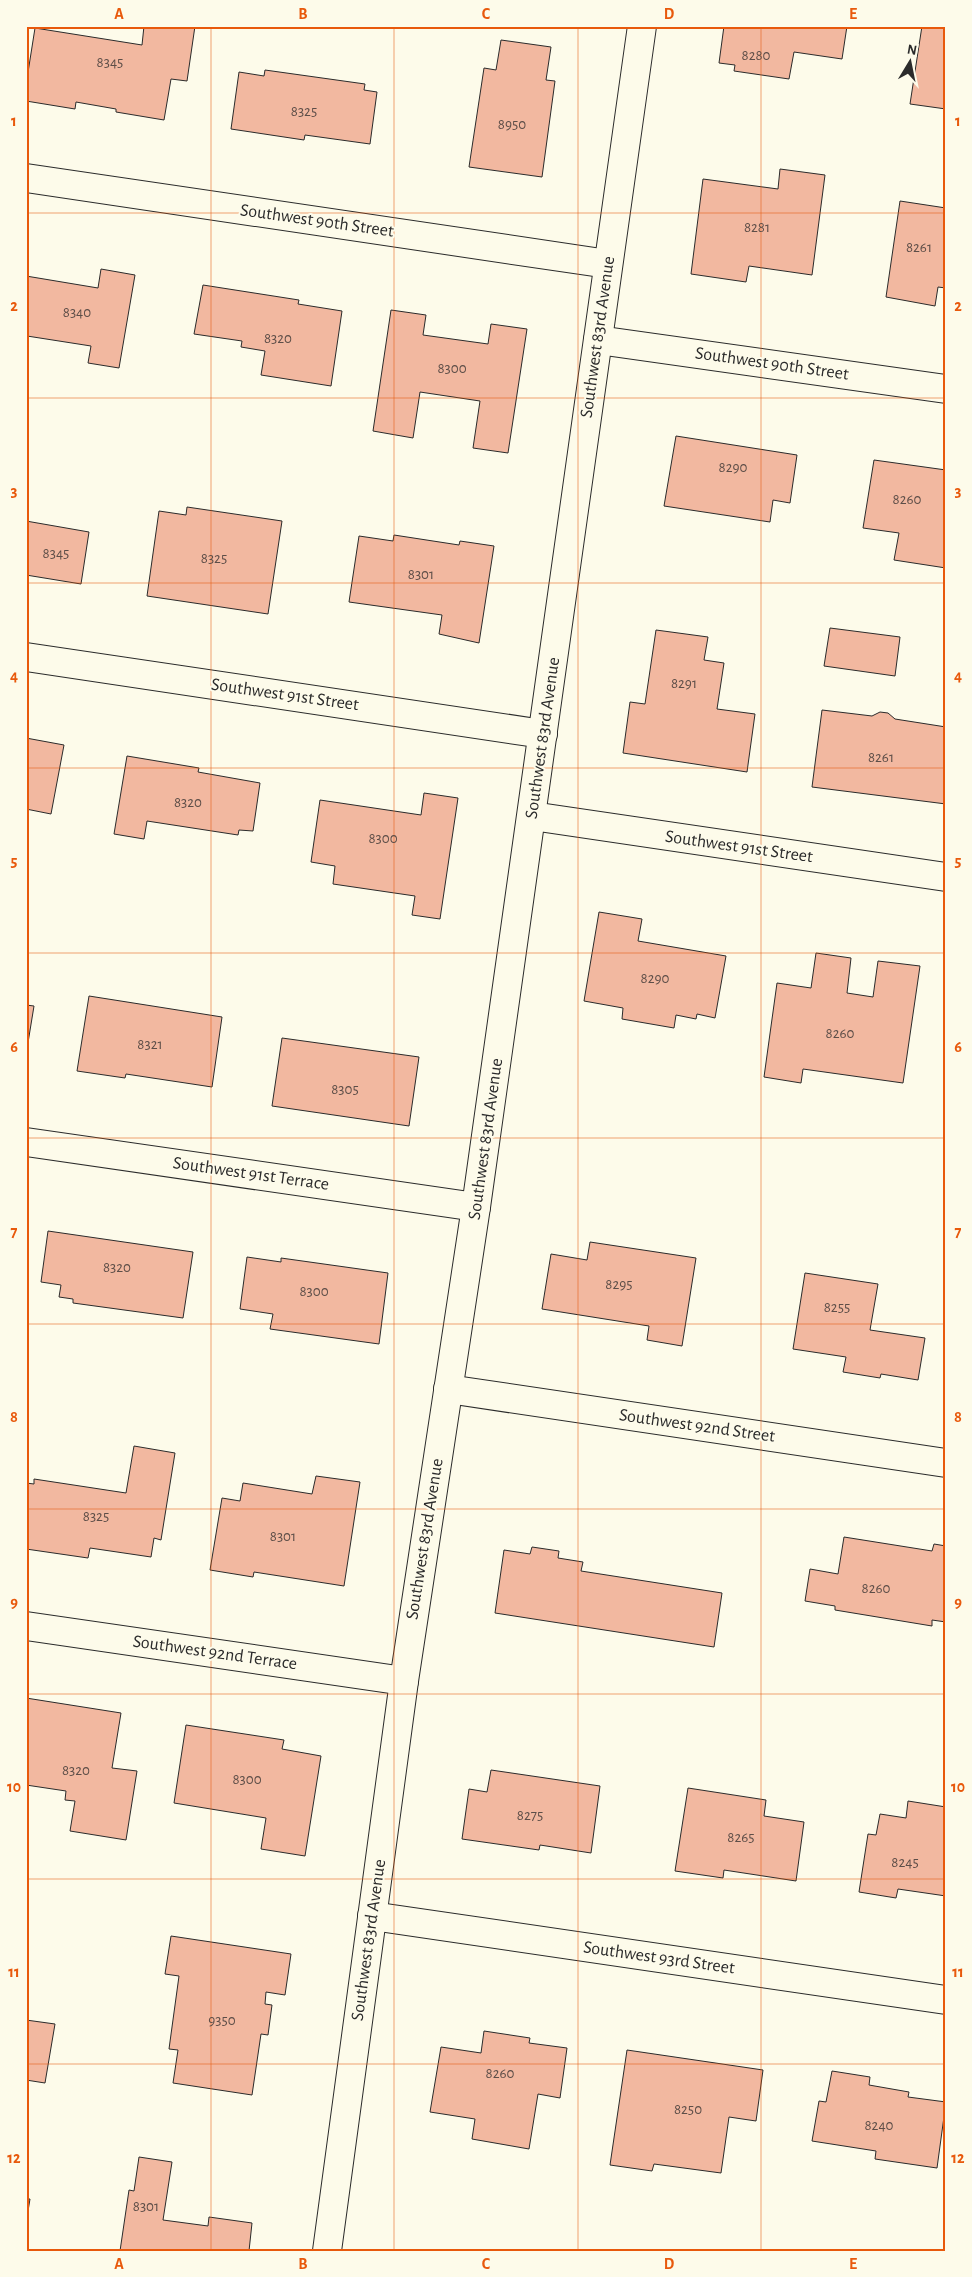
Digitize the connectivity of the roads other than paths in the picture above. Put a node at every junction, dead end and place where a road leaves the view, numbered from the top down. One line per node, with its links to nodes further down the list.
1 (642, 26): 3 (street, Southwest 83rd Avenue)
2 (26, 178): 3 (street, Southwest 90th Street)
3 (608, 264): 4 (street, Southwest 83rd Avenue)
4 (598, 340): 5 (street, Southwest 90th Street); 7 (street, Southwest 83rd Avenue)
5 (946, 389)
6 (26, 657): 7 (street, Southwest 91st Street)
7 (543, 734): 8 (street, Southwest 83rd Avenue)
8 (532, 816): 9 (street, Southwest 91st Street); 11 (street, Southwest 83rd Avenue)
9 (946, 877)
10 (26, 1142): 11 (street, Southwest 91st Terrace)
11 (476, 1207): 12 (street, Southwest 83rd Avenue)
12 (448, 1389): 13 (street, Southwest 92nd Street); 15 (street, Southwest 83rd Avenue)
13 (946, 1463)
14 (26, 1626): 15 (street, Southwest 92nd Terrace)
15 (404, 1680): 16 (street, Southwest 83rd Avenue)
16 (372, 1916): 17 (street, Southwest 93rd Street); 18 (street, Southwest 83rd Avenue)
17 (946, 2000)
18 (327, 2251)

